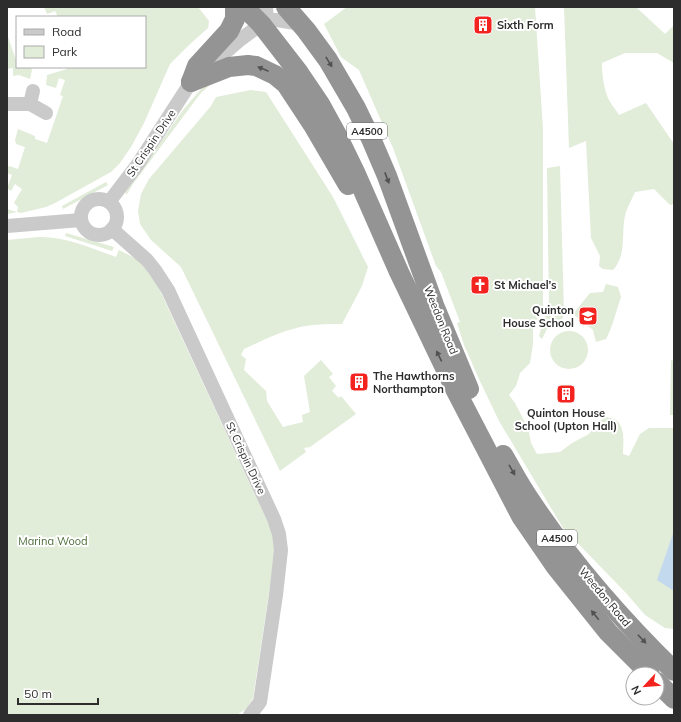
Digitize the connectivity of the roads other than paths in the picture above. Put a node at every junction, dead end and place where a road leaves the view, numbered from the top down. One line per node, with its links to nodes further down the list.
1 (286, 7): 3 (highway, Weedon Road / A4500)
2 (236, 8): 4 (highway, Weedon Road); 5 (highway)
3 (301, 24): 4 (street); 14 (highway, Weedon Road / A4500, one-way to 14)
4 (257, 28): 5 (street, St Crispin Drive); 12 (highway, Weedon Road / A4500)
5 (191, 82): 8 (street, St Crispin Drive); 12 (highway, one-way to 5)
6 (7, 104): 7 (street)
7 (46, 114)
8 (109, 202): 9 (street); 11 (street)
9 (81, 220): 10 (street); 11 (street)
10 (7, 226)
11 (112, 229): 17 (street, St Crispin Drive)
12 (388, 247): 13 (highway, Weedon Road / A4500, one-way to 12)
13 (642, 666)
14 (674, 671)
15 (665, 690): 16 (highway)
16 (674, 699)
17 (250, 715)

